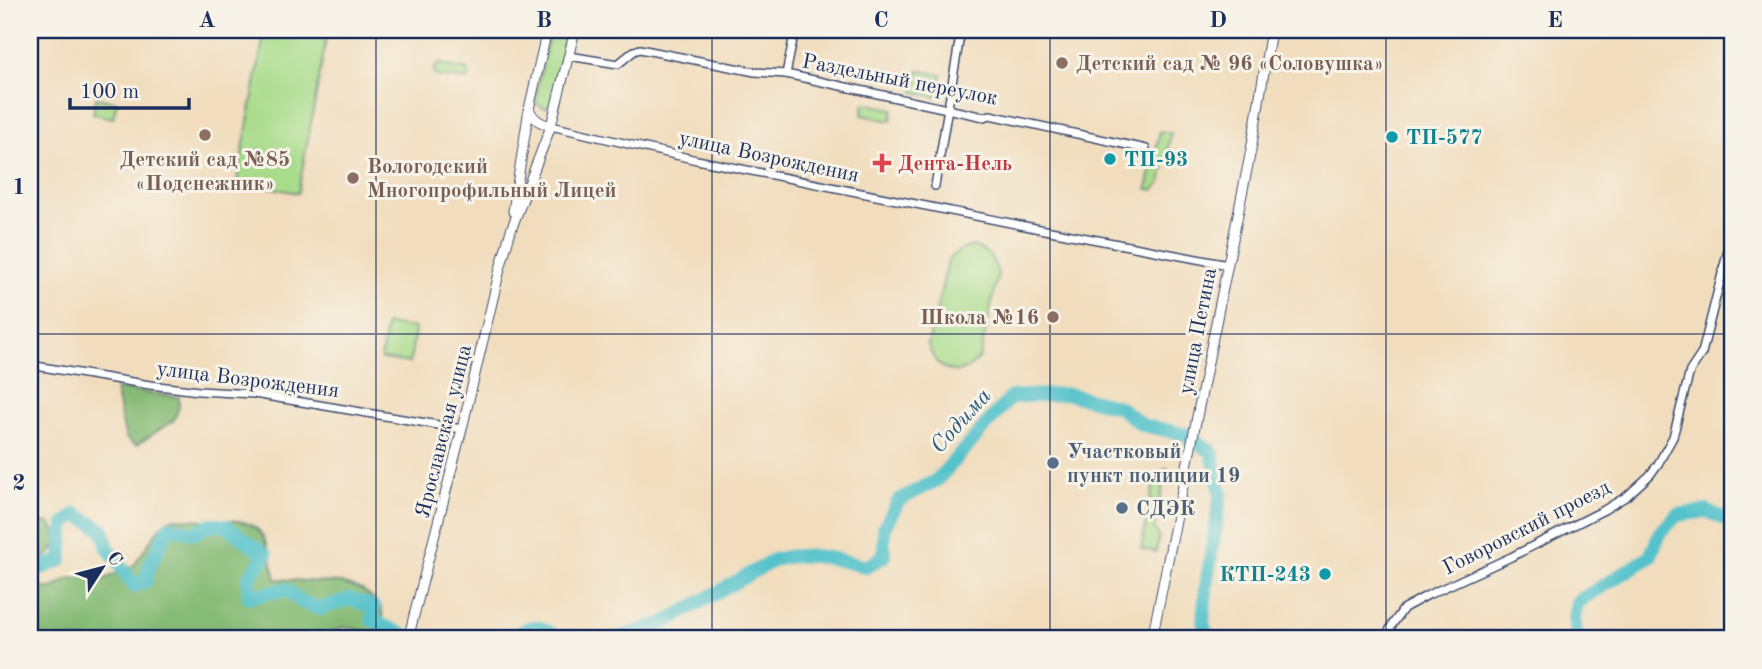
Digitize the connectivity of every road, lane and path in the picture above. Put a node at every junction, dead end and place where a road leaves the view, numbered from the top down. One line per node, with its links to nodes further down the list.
1 (547, 30): 8 (street, Ярославская улица)
2 (575, 30): 6 (street, Ярославская улица)
3 (795, 30): 7 (street)
4 (961, 30): 9 (street)
5 (1271, 30): 15 (street, улица Петина)
6 (569, 56): 7 (street, Раздельный переулок); 10 (street, Ярославская улица)
7 (786, 74): 9 (street, Раздельный переулок)
8 (529, 109): 10 (street); 13 (street, Ярославская улица)
9 (947, 109): 11 (street, Раздельный переулок); 12 (street)
10 (551, 126): 13 (street, Ярославская улица); 15 (street, улица Возрождения)
11 (1146, 149)
12 (935, 187)
13 (511, 230): 17 (street, Ярославская улица)
14 (1732, 234): 20 (street, Говоровский проезд)
15 (1228, 265): 19 (street, улица Петина)
16 (30, 365): 17 (street, улица Возрождения)
17 (462, 429): 18 (street, Ярославская улица)
18 (408, 639)
19 (1152, 639)
20 (1385, 639)

